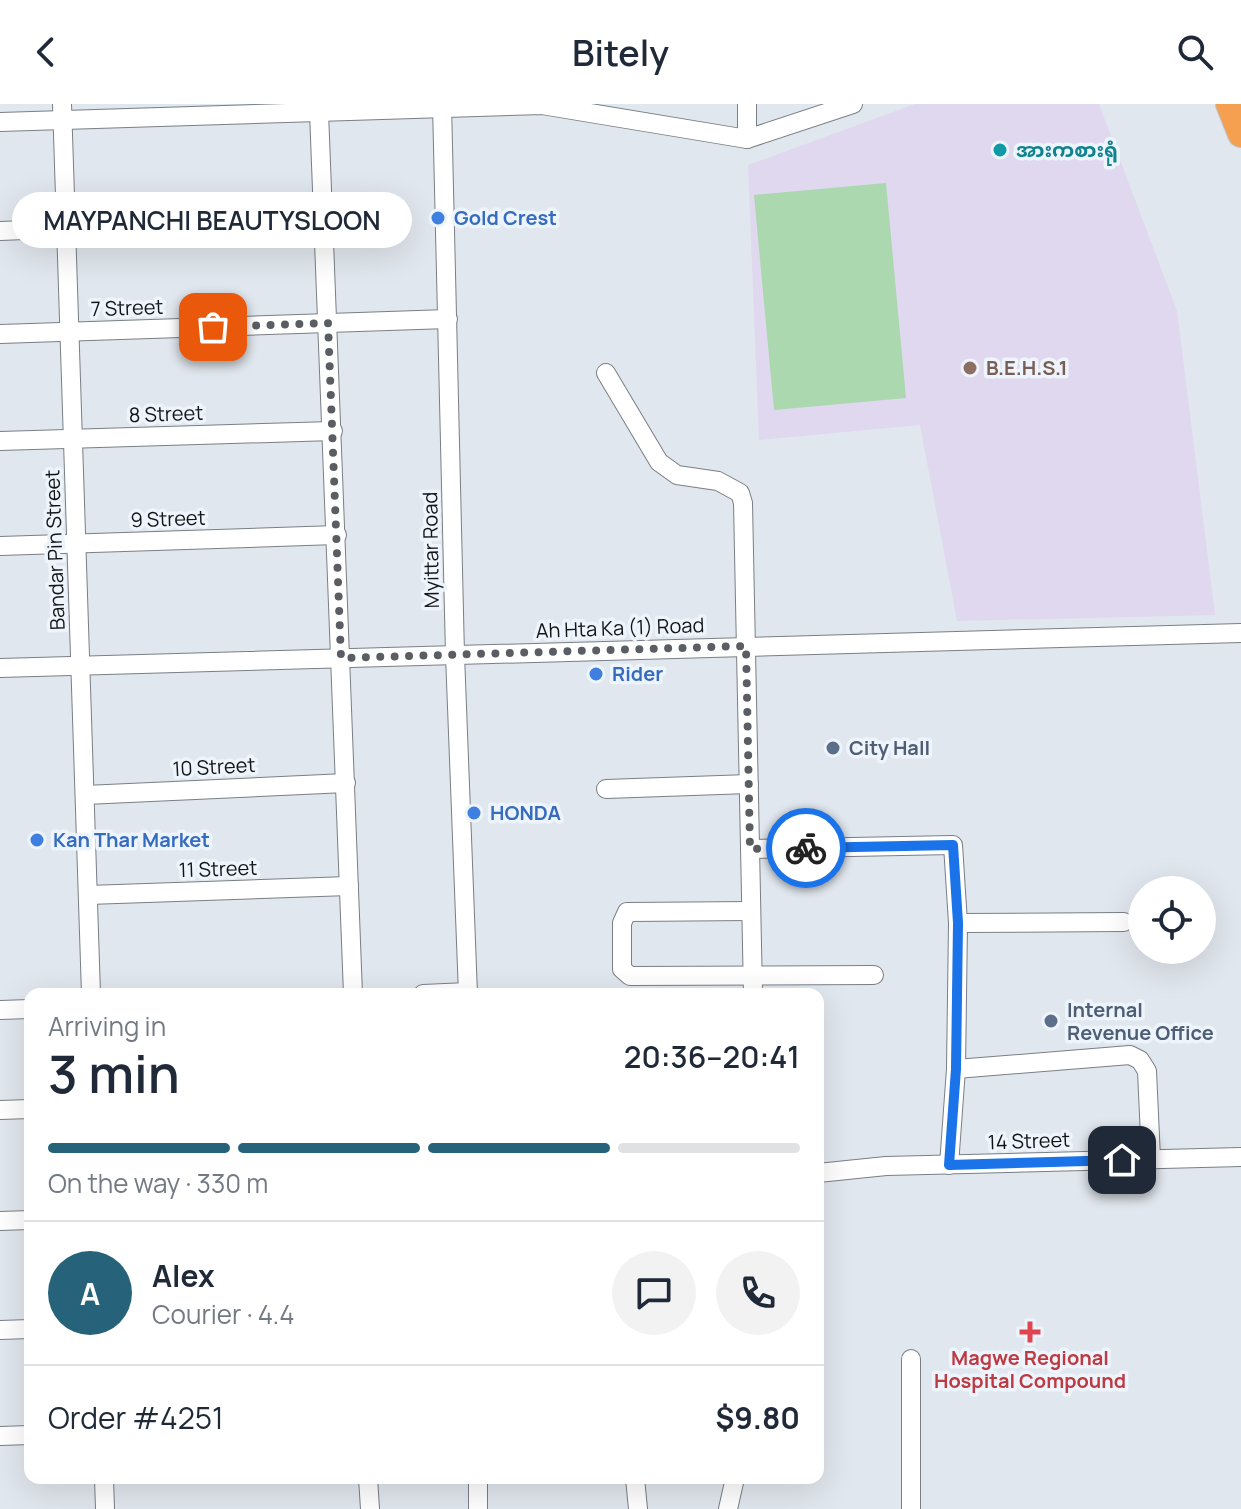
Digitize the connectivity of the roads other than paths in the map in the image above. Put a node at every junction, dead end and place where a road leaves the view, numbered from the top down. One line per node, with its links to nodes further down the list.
1 (747, 104): 9 (street)
2 (853, 104): 9 (street)
3 (1229, 104): 8 (highway)
4 (442, 106): 6 (street); 9 (street); 13 (street, Myittar Road)
5 (62, 112): 6 (street); 7 (street); 11 (street, Bandar Pin Street)
6 (319, 112): 10 (street)
7 (0, 122)
8 (1241, 134)
9 (747, 139)
10 (324, 218): 11 (street); 14 (street)
11 (66, 229): 12 (street); 15 (street, Bandar Pin Street)
12 (0, 231)
13 (448, 319): 14 (street, 7 Street); 26 (street, Myittar Road)
14 (328, 323): 15 (street, 7 Street); 18 (street)
15 (70, 332): 16 (street, 7 Street); 19 (street, Bandar Pin Street)
16 (0, 334)
17 (606, 373): 25 (street)
18 (333, 431): 19 (street, 8 Street); 21 (street)
19 (73, 439): 20 (street, 8 Street); 22 (street, Bandar Pin Street)
20 (0, 441)
21 (337, 535): 22 (street, 9 Street); 27 (street)
22 (77, 544): 23 (street, 9 Street); 28 (street, Bandar Pin Street)
23 (0, 546)
24 (1241, 633): 25 (street, Ah Hta Ka (1) Road)
25 (746, 646): 26 (street, Ah Hta Ka (1) Road); 31 (street)
26 (455, 655): 27 (street, Ah Hta Ka (1) Road); 44 (street, Myittar Road)
27 (341, 658): 28 (street, Ah Hta Ka (1) Road); 30 (street)
28 (81, 666): 29 (street, Ah Hta Ka (1) Road); 33 (street, Bandar Pin Street)
29 (0, 668)
30 (346, 783): 33 (street, 10 Street); 35 (street)
31 (749, 784): 32 (street); 34 (street)
32 (606, 789)
33 (85, 795): 36 (street, Bandar Pin Street)
34 (750, 849): 37 (street); 39 (street)
35 (349, 886): 36 (street, 11 Street); 43 (street)
36 (88, 895): 42 (street, Bandar Pin Street)
37 (751, 911): 41 (street); 41 (street)
38 (1124, 922): 39 (street)
39 (958, 923): 47 (street)
40 (874, 975): 41 (street)
41 (752, 986)
42 (91, 988)
43 (353, 988)
44 (468, 988)
45 (24, 1009): 46 (street)
46 (0, 1010)
47 (956, 1069): 51 (street); 52 (street)
48 (24, 1109): 49 (street)
49 (0, 1110)
50 (1241, 1157): 51 (street, 14 Street)
51 (1151, 1159): 52 (street, 14 Street)
52 (949, 1165): 53 (street, 14 Street)
53 (824, 1173)
54 (24, 1220): 55 (street)
55 (0, 1221)
56 (24, 1329): 57 (street)
57 (0, 1330)
58 (911, 1359): 71 (street)
59 (24, 1435): 60 (street)
60 (0, 1436)
61 (104, 1484): 66 (street)
62 (368, 1484): 67 (street)
63 (478, 1484): 68 (street)
64 (636, 1484): 69 (street)
65 (734, 1484): 70 (street)
66 (105, 1509)
67 (370, 1509)
68 (478, 1509)
69 (638, 1509)
70 (728, 1509)
71 (911, 1509)

